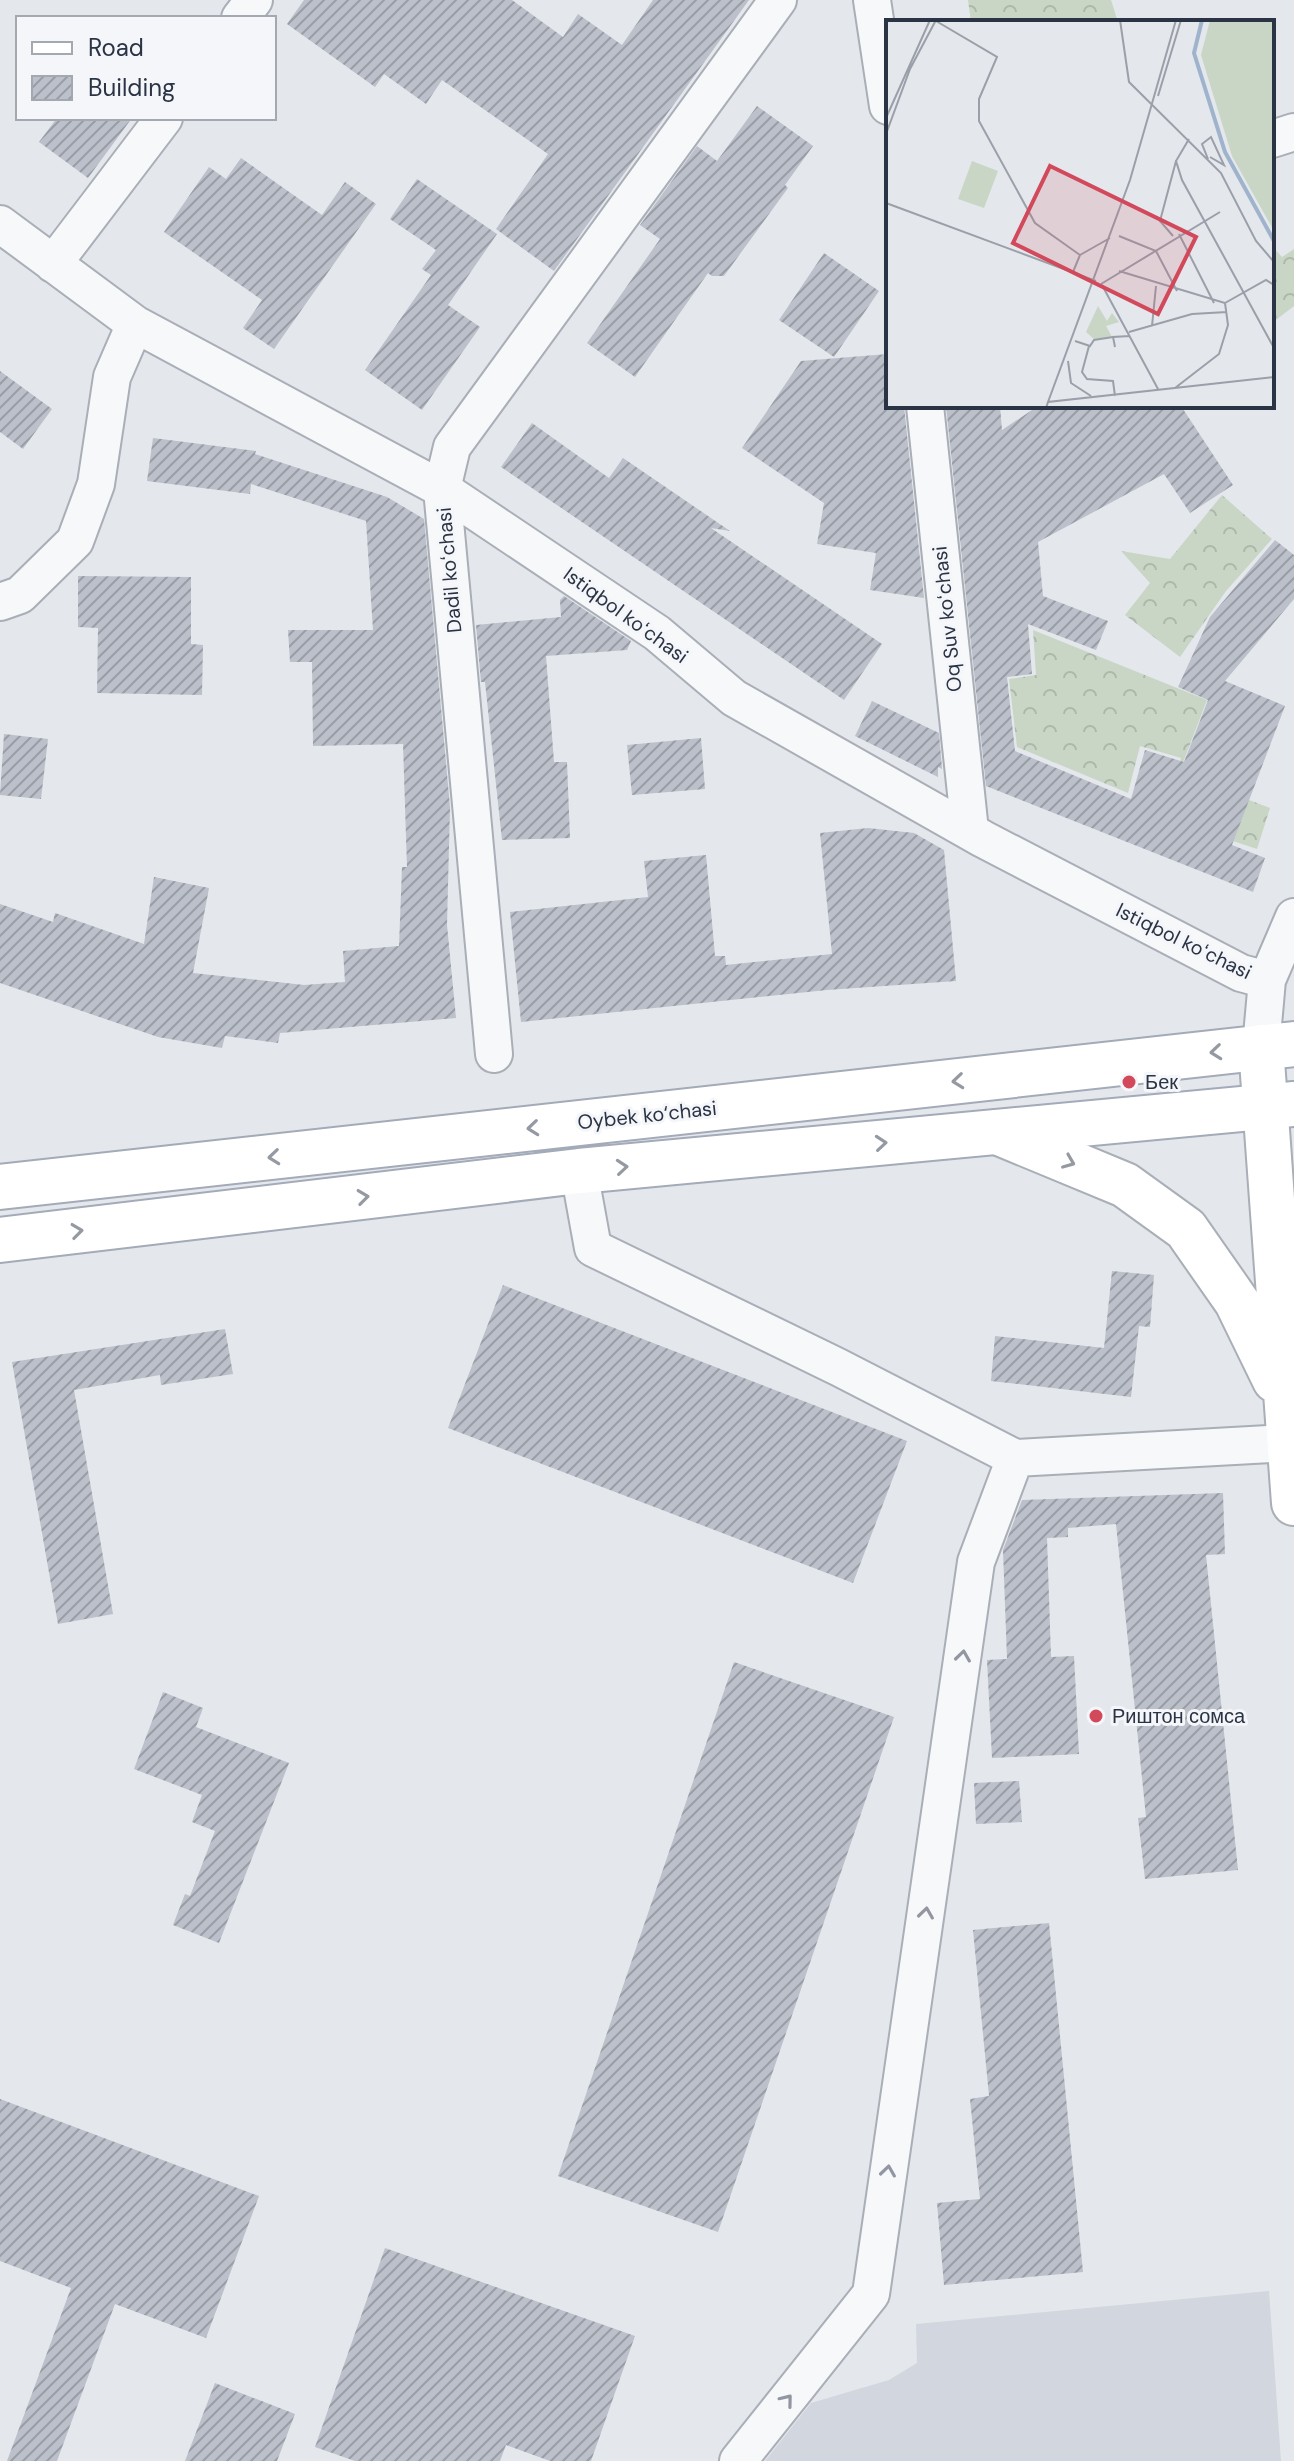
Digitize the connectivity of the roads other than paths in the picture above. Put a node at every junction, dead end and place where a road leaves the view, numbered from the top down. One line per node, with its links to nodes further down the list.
1 (254, 0): 4 (street)
2 (778, 0): 13 (street, Dadil koʻchasi)
3 (872, 0): 5 (street)
4 (242, 16)
5 (886, 93)
6 (162, 120): 10 (street)
7 (1294, 132): 8 (street)
8 (1274, 138)
9 (0, 224): 10 (street, Istiqbol koʻchasi)
10 (53, 264): 11 (street, Istiqbol koʻchasi)
11 (135, 324): 13 (street, Istiqbol koʻchasi); 14 (street)
12 (925, 408): 15 (street, Oq Suv koʻchasi)
13 (442, 489): 15 (street, Istiqbol koʻchasi); 19 (street, Dadil koʻchasi)
14 (0, 602)
15 (970, 831): 17 (street, Istiqbol koʻchasi)
16 (1294, 917): 17 (street)
17 (1267, 980): 18 (street)
18 (1278, 1046): 20 (main road); 23 (main road, Oybek ko‘chasi, one-way to 23)
19 (494, 1054)
20 (1280, 1105): 21 (main road); 25 (main road)
21 (997, 1132): 22 (main road, one-way to 21); 25 (main road, one-way to 25)
22 (579, 1171): 24 (main road, one-way to 22); 27 (street)
23 (0, 1187)
24 (0, 1240)
25 (1290, 1385): 26 (main road)
26 (1288, 1443): 27 (street); 28 (main road)
27 (1015, 1458): 29 (street, one-way to 27)
28 (1294, 1503)
29 (738, 2461)

